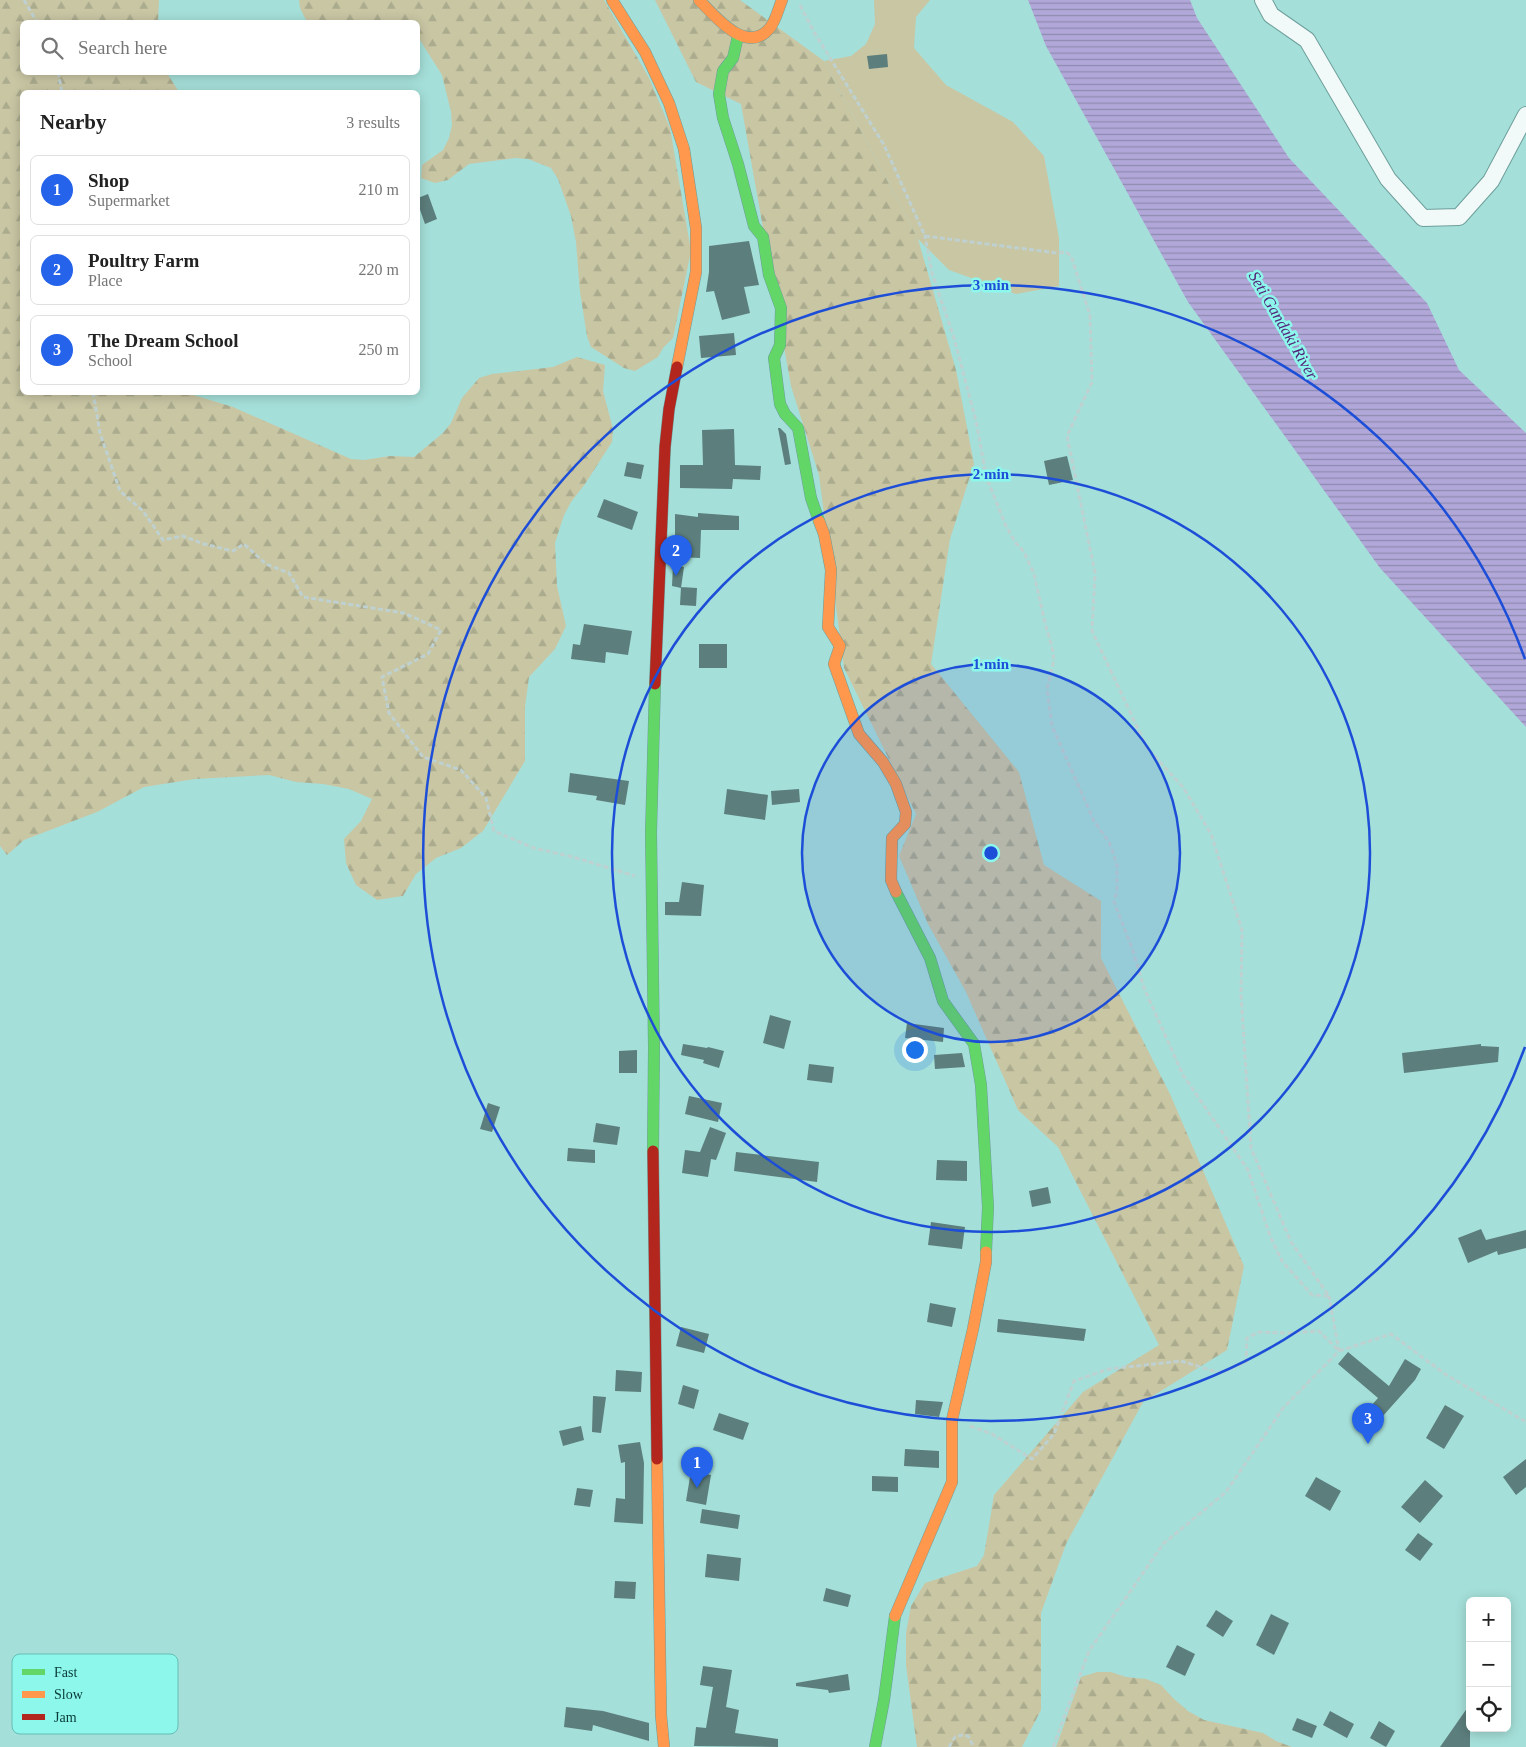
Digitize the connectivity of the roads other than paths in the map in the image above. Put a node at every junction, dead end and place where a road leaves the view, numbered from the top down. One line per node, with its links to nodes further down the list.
1 (612, 0): 7 (main road)
2 (699, 0): 5 (main road)
3 (782, 0): 5 (main road)
4 (1263, 0): 6 (street)
5 (738, 36): 8 (main road)
6 (1526, 115)
7 (664, 1747)
8 (875, 1747)

